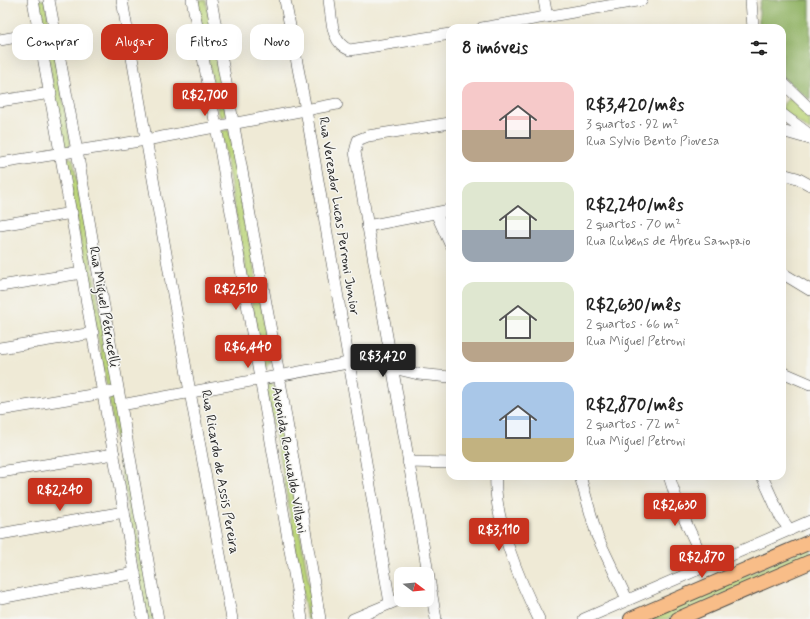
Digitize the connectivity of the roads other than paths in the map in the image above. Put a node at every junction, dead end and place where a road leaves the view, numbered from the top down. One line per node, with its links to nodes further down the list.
1 (33, 0): 13 (street, Rua Miguel Petrucelli)
2 (49, 0): 35 (street, Rua Miguel Petrucelli)
3 (122, 0): 33 (street, Rua Ricardo de Assis Pereira)
4 (192, 0): 30 (street, Avenida Romualdo Villani)
5 (212, 0): 28 (street, Avenida Romualdo Villani)
6 (285, 0): 26 (street, Rua Vereador Lucas Perroni Junior)
7 (329, 0): 17 (street)
8 (544, 0): 12 (street)
9 (642, 0): 12 (street)
10 (751, 0): 15 (street)
11 (756, 0): 16 (street)
12 (547, 17): 14 (street)
13 (37, 24)
14 (506, 24)
15 (754, 24)
16 (754, 24)
17 (446, 35)
18 (12, 38): 19 (street)
19 (0, 40)
20 (44, 60): 21 (street, Rua Miguel Petrucelli)
21 (51, 93): 23 (street); 36 (street, Rua Miguel Petrucelli)
22 (788, 93): 25 (street)
23 (0, 101)
24 (337, 104): 26 (street)
25 (810, 109)
26 (306, 110): 28 (street); 53 (street, Rua Vereador Lucas Perroni Junior)
27 (786, 117): 32 (street)
28 (235, 123): 30 (street); 56 (street, Avenida Romualdo Villani)
29 (446, 124): 44 (street)
30 (216, 126): 33 (street); 58 (street, Avenida Romualdo Villani)
31 (786, 132): 34 (street)
32 (810, 135)
33 (146, 140): 35 (street); 61 (street, Rua Ricardo de Assis Pereira)
34 (810, 140)
35 (77, 151): 36 (street); 60 (street, Rua Miguel Petrucelli)
36 (62, 153): 37 (street); 41 (street, Rua Miguel Petrucelli)
37 (0, 163)
38 (786, 178): 39 (street)
39 (810, 185)
40 (446, 211): 42 (street)
41 (72, 213): 43 (street); 46 (street, Rua Miguel Petrucelli)
42 (436, 213): 44 (street); 45 (street)
43 (0, 225)
44 (367, 226): 54 (street)
45 (446, 235)
46 (82, 273): 48 (street); 50 (street, Rua Miguel Petrucelli)
47 (786, 275): 49 (street)
48 (0, 286)
49 (810, 290)
50 (93, 333): 51 (street); 62 (street, Rua Miguel Petrucelli)
51 (0, 348)
52 (380, 357): 53 (street)
53 (348, 364): 56 (street); 84 (street, Rua Vereador Lucas Perroni Junior)
54 (393, 368): 57 (street); 66 (street)
55 (786, 374): 59 (street)
56 (279, 375): 58 (street); 89 (street, Avenida Romualdo Villani)
57 (446, 377)
58 (259, 379): 61 (street); 88 (street, Avenida Romualdo Villani)
59 (810, 384)
60 (118, 390): 62 (street); 63 (street, Rua Miguel Petrucelli)
61 (190, 392): 63 (street); 87 (street, Rua Ricardo de Assis Pereira)
62 (104, 393): 64 (street); 65 (street, Rua Miguel Petrucelli)
63 (121, 405): 86 (street, Rua Miguel Petrucelli)
64 (0, 410)
65 (114, 454): 68 (street); 73 (street, Rua Miguel Petrucelli)
66 (408, 462): 67 (street); 91 (street)
67 (446, 463)
68 (0, 472)
69 (496, 480): 92 (street)
70 (581, 480): 82 (street)
71 (670, 480): 79 (street)
72 (764, 480): 75 (street)
73 (124, 512): 76 (street); 80 (street, Rua Miguel Petrucelli)
74 (810, 521): 75 (street)
75 (790, 530): 79 (street)
76 (0, 534)
77 (810, 542): 94 (main road)
78 (810, 562): 95 (main road)
79 (709, 564): 82 (street)
80 (135, 573): 81 (street); 85 (street, Rua Miguel Petrucelli)
81 (0, 598)
82 (627, 599): 93 (street)
83 (394, 602): 84 (street)
84 (390, 603): 90 (street)
85 (143, 619)
86 (158, 619)
87 (232, 619)
88 (302, 619)
89 (320, 619)
90 (353, 619)
91 (436, 619)
92 (539, 619)
93 (584, 619)
94 (630, 619)
95 (678, 619)

